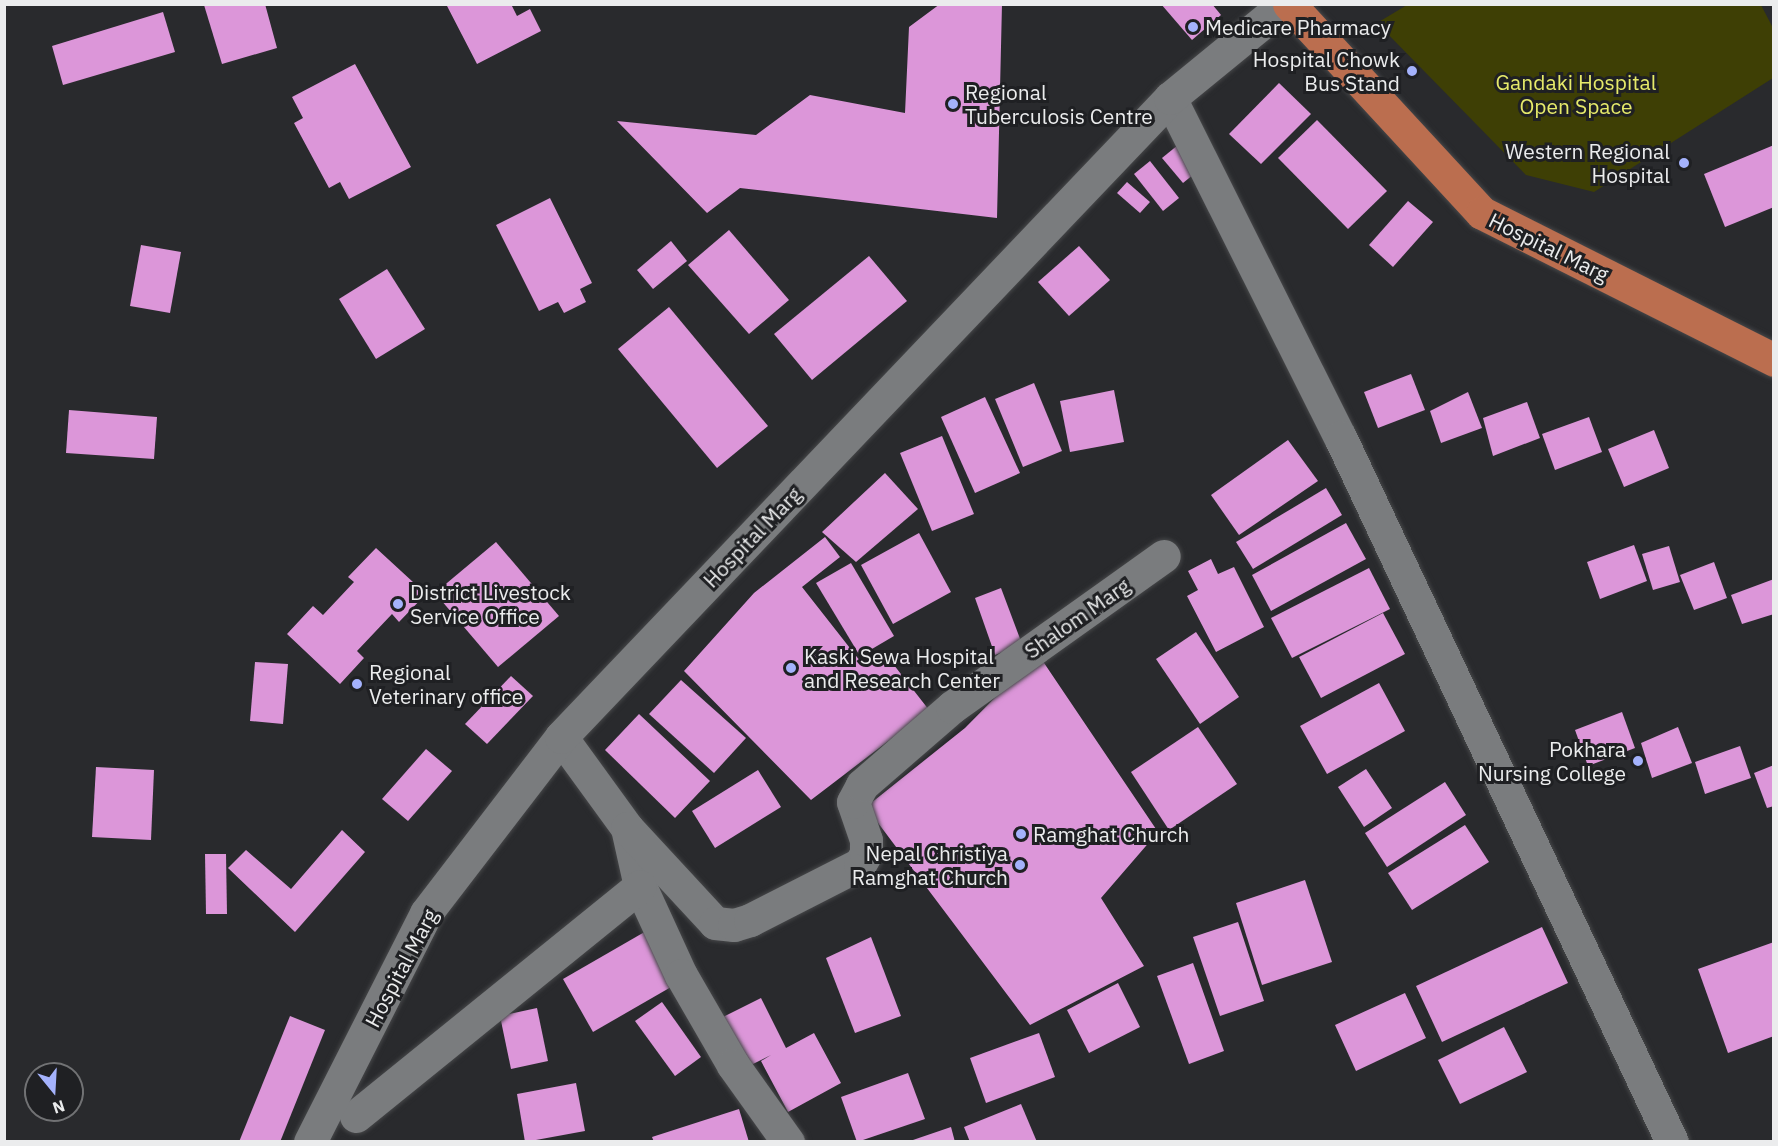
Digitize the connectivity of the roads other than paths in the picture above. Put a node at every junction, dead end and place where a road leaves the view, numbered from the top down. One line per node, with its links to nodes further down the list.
1 (1287, 4): 2 (street, Hospital Marg); 3 (main road, Hospital Marg)
2 (1170, 98): 5 (street, Hospital Marg); 12 (street)
3 (1773, 360)
4 (1164, 556): 6 (street, Shalom Marg)
5 (561, 737): 6 (street); 8 (street, Hospital Marg)
6 (627, 828): 7 (street)
7 (640, 886): 9 (street); 11 (street)
8 (351, 1066): 9 (street); 10 (street, Hospital Marg)
9 (358, 1129)
10 (310, 1142)
11 (788, 1142)
12 (1672, 1142)

